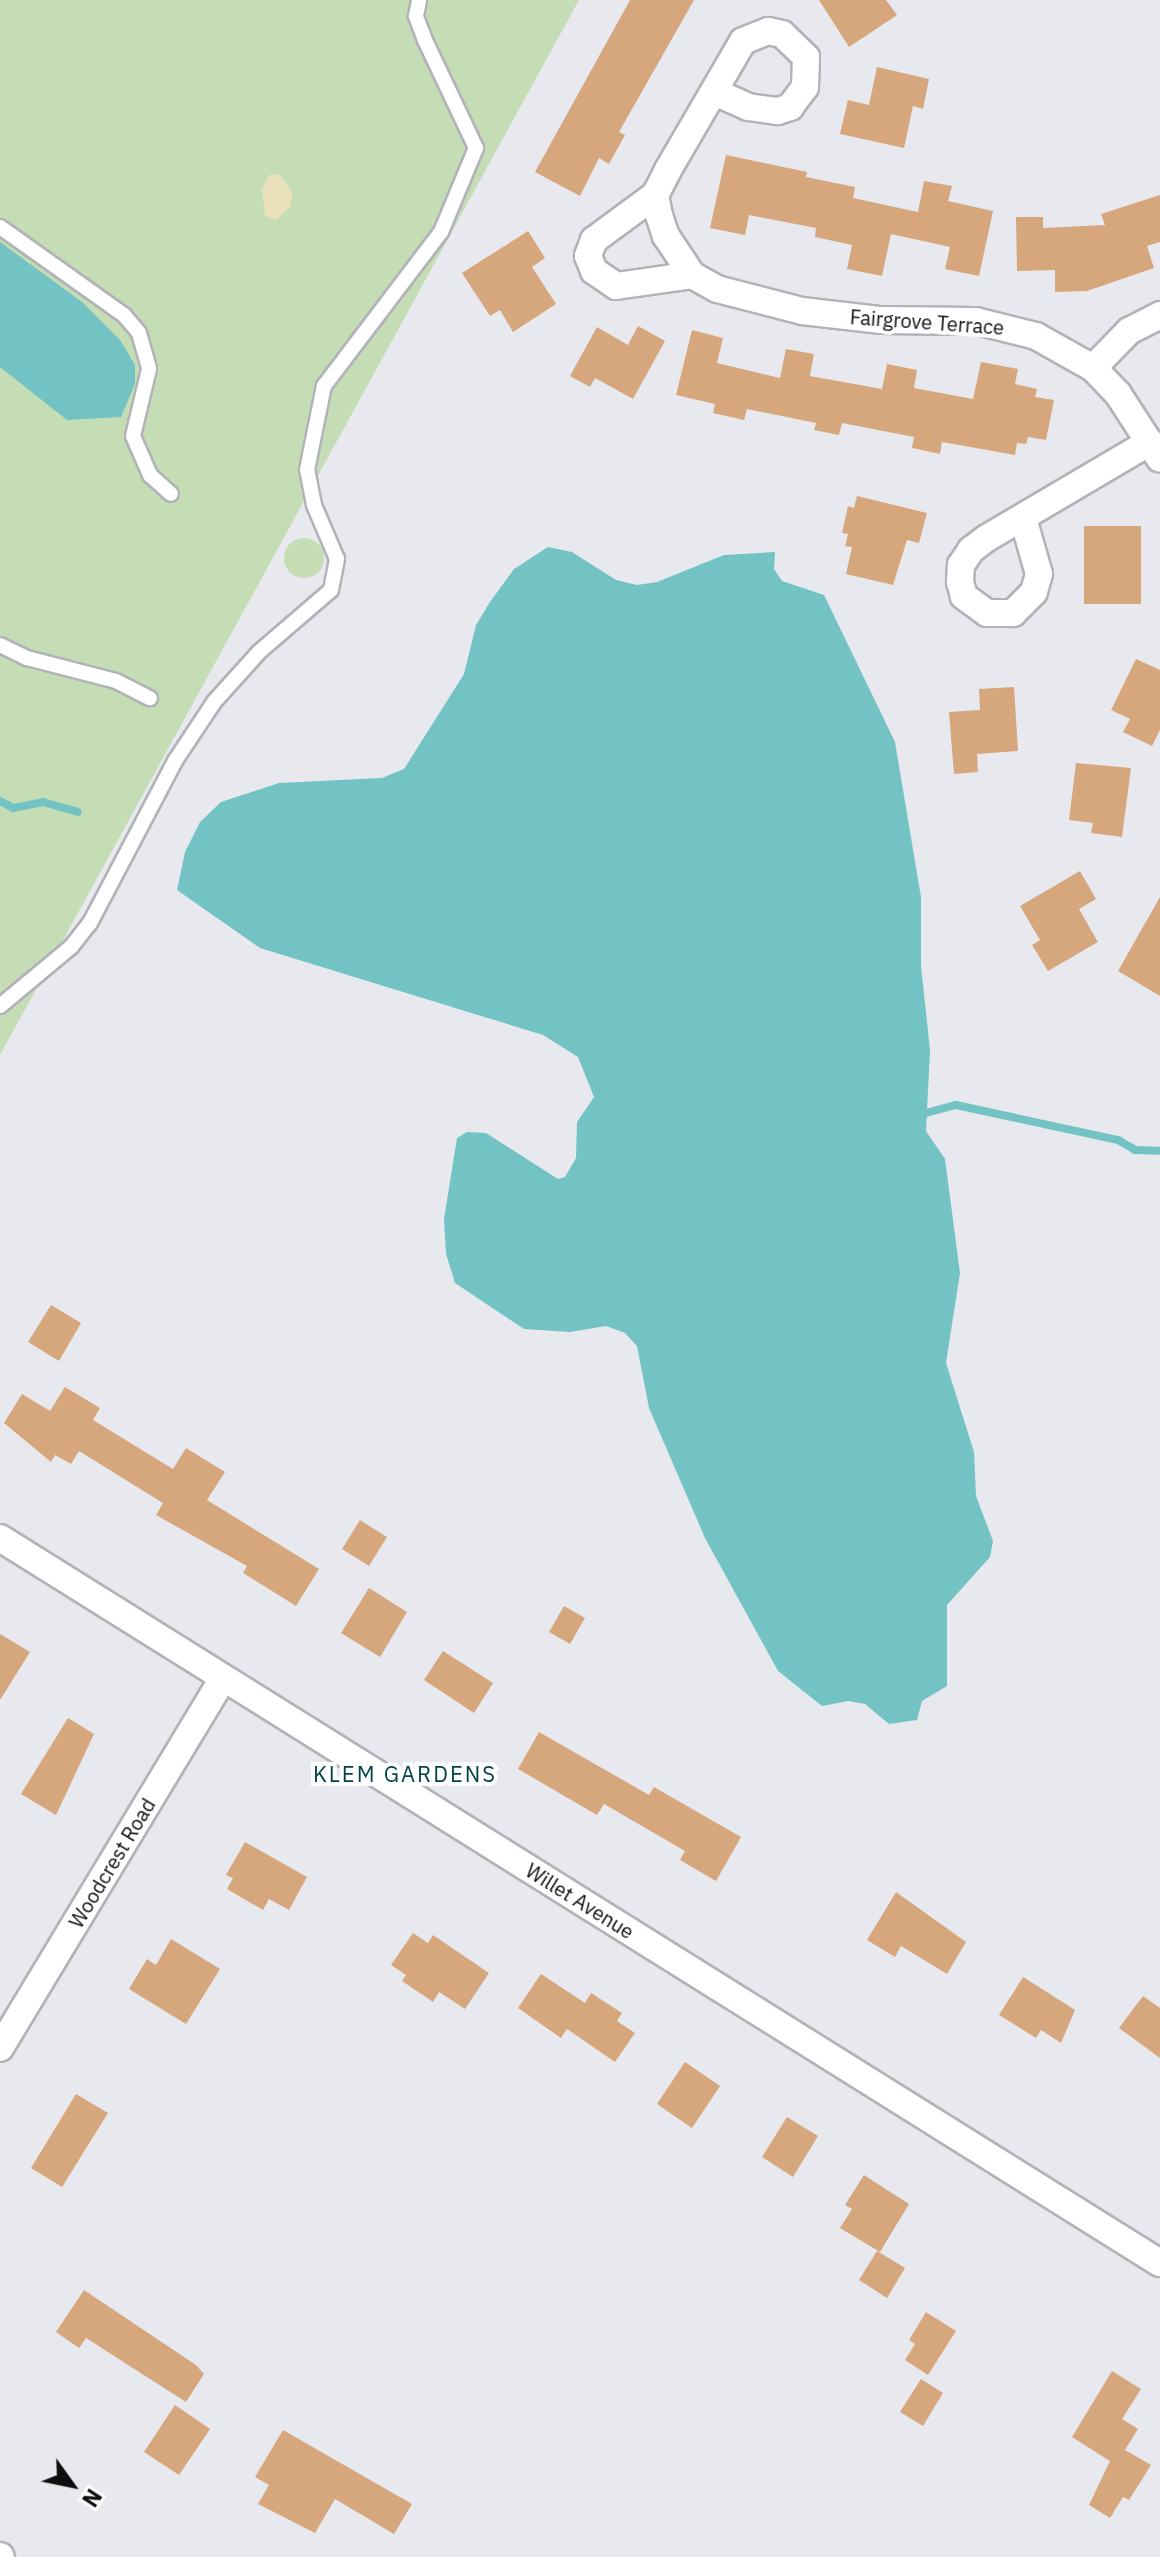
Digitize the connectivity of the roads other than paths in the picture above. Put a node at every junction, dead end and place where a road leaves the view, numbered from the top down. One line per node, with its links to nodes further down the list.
1 (419, 0): 13 (lane)
2 (717, 93): 3 (street)
3 (655, 195): 5 (street); 5 (street)
4 (0, 227): 9 (lane)
5 (692, 275): 7 (street, Fairgrove Terrace)
6 (1160, 315): 7 (street)
7 (1093, 368): 8 (street, Fairgrove Terrace)
8 (1155, 451): 10 (street)
9 (171, 494)
10 (1023, 518)
11 (0, 645): 12 (lane)
12 (150, 698)
13 (0, 1006)
14 (0, 1538): 15 (street, Willet Avenue)
15 (223, 1679): 16 (street, Woodcrest Road); 17 (street, Willet Avenue)
16 (0, 2048)
17 (1160, 2263)

